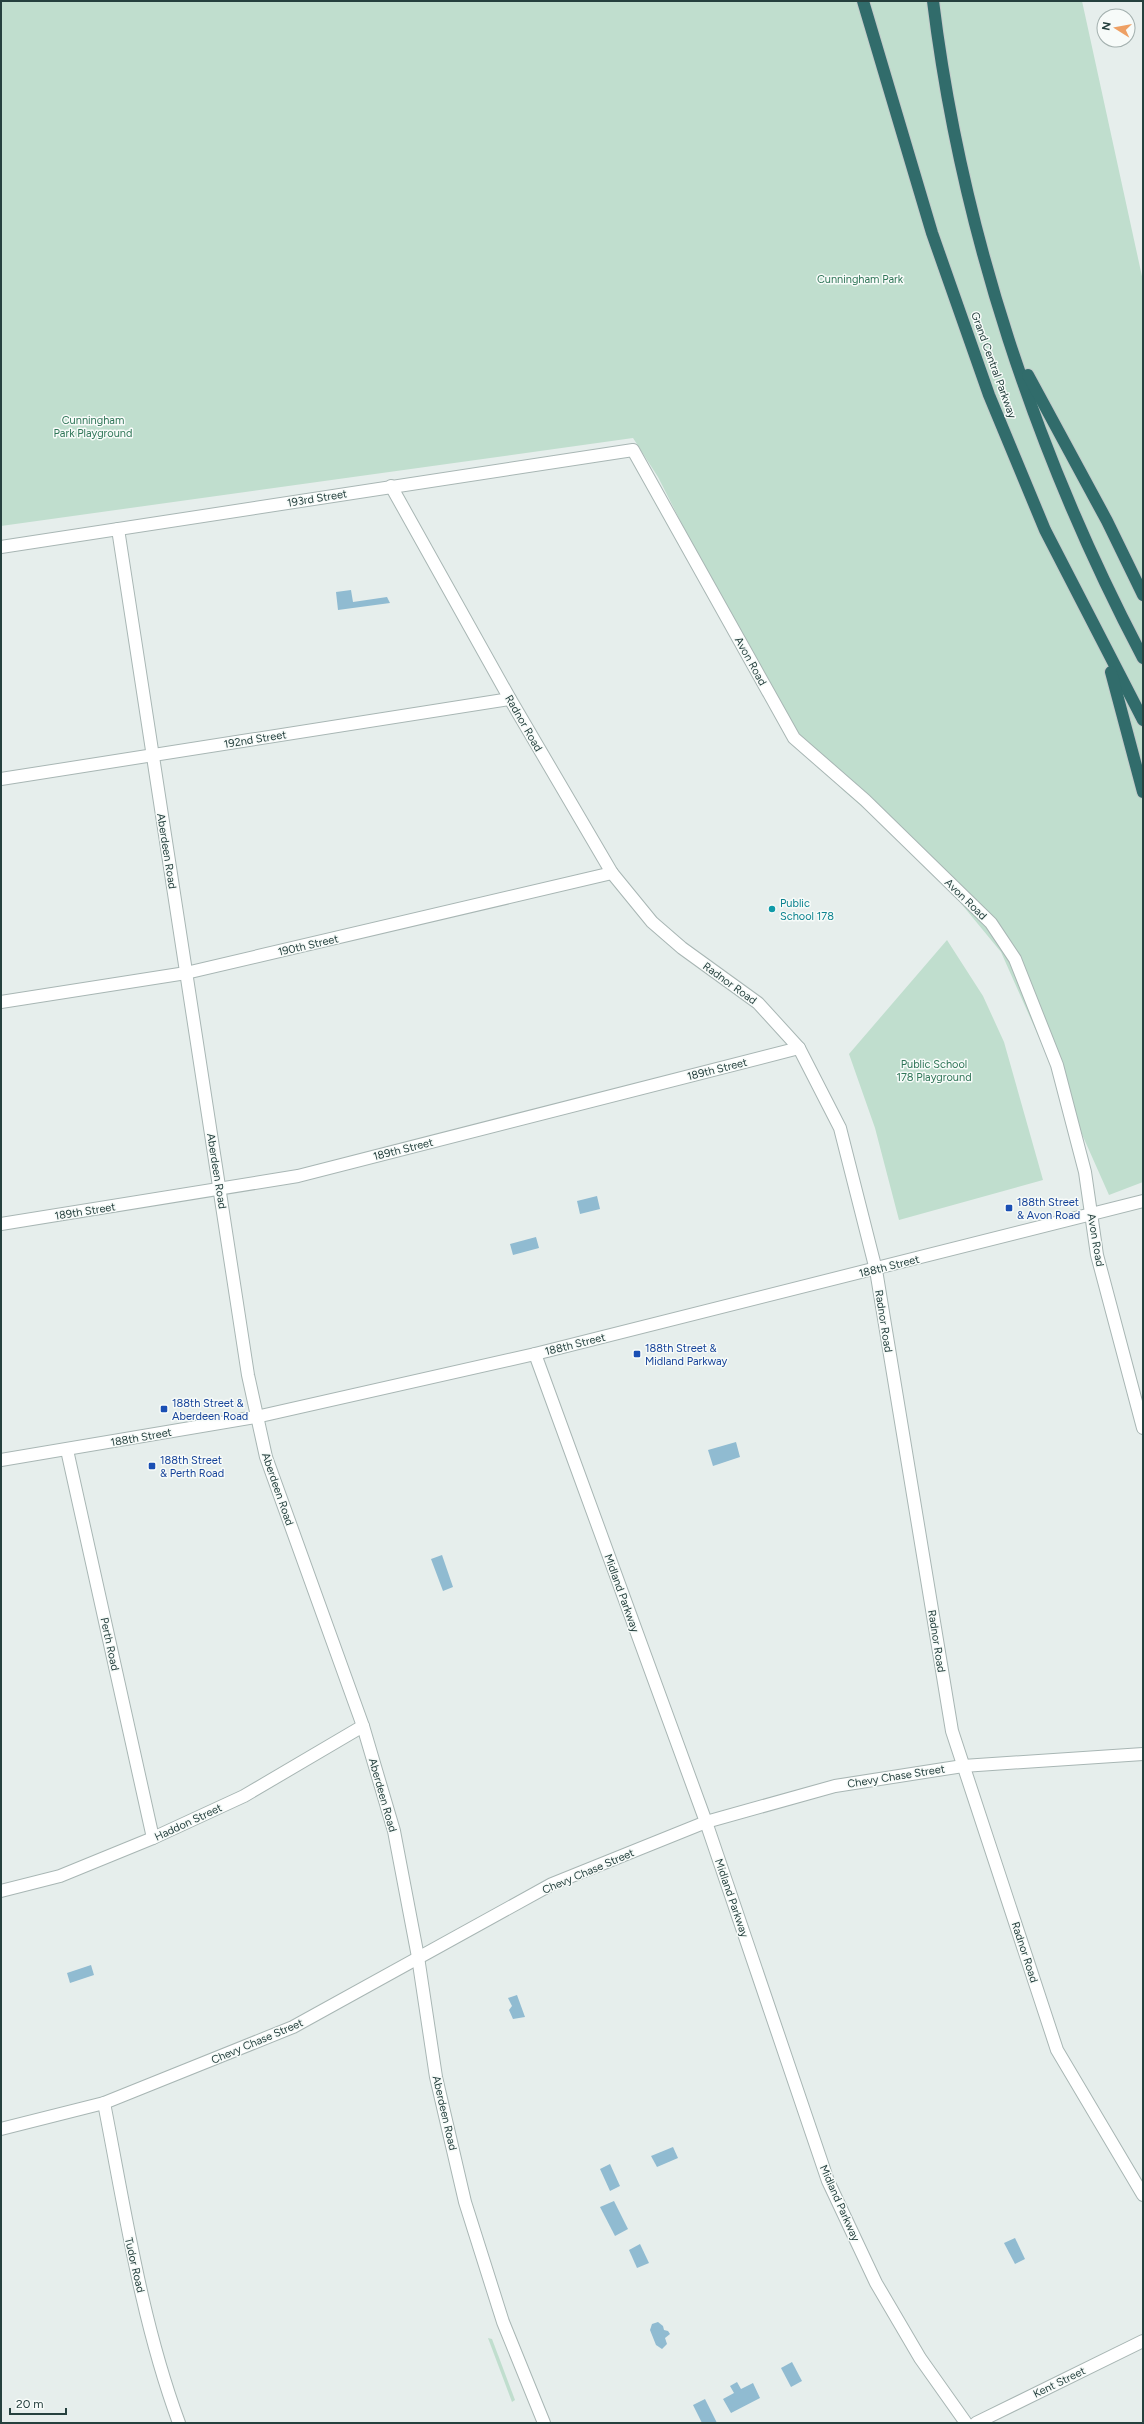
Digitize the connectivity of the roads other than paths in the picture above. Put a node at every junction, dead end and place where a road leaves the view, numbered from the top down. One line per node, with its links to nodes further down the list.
1 (863, 1): 4 (highway, Grand Central Parkway)
2 (868, 1): 4 (highway)
3 (933, 1): 5 (highway, Grand Central Parkway)
4 (873, 37): 11 (highway, Grand Central Parkway)
5 (1010, 343): 10 (highway); 12 (highway, Grand Central Parkway)
6 (633, 450): 7 (street, 193rd Street); 24 (street, Avon Road)
7 (391, 486): 8 (street, 193rd Street); 13 (street, Radnor Road)
8 (118, 529): 9 (street, 193rd Street); 15 (street, Aberdeen Road)
9 (1, 547)
10 (1143, 595)
11 (1106, 653): 14 (highway, Grand Central Parkway); 17 (highway)
12 (1143, 658)
13 (510, 699): 15 (street, 192nd Street); 18 (street, Radnor Road)
14 (1143, 720)
15 (152, 756): 16 (street, 192nd Street); 19 (street, Aberdeen Road)
16 (1, 779)
17 (1143, 792)
18 (612, 873): 19 (street, 190th Street); 21 (street, Radnor Road)
19 (186, 973): 20 (street, 190th Street); 22 (street, Aberdeen Road)
20 (1, 1002)
21 (799, 1048): 22 (street, 189th Street); 26 (street, Radnor Road)
22 (220, 1190): 25 (street, 189th Street); 28 (street, Aberdeen Road)
23 (1143, 1201): 24 (street, 188th Street)
24 (1091, 1215): 26 (street, 188th Street); 29 (street, Avon Road)
25 (1, 1224)
26 (876, 1270): 27 (street, 188th Street); 34 (street, Radnor Road)
27 (535, 1354): 28 (street, 188th Street); 35 (street, Midland Parkway)
28 (256, 1417): 30 (street, 188th Street); 32 (street, Aberdeen Road)
29 (1143, 1428)
30 (67, 1450): 31 (street, 188th Street); 36 (street, Perth Road)
31 (1, 1460)
32 (363, 1726): 36 (street, Haddon Street); 38 (street, Aberdeen Road)
33 (1143, 1754): 34 (street, Chevy Chase Street)
34 (963, 1766): 35 (street, Chevy Chase Street); 41 (street, Radnor Road)
35 (706, 1822): 38 (street, Chevy Chase Street); 45 (street, Midland Parkway)
36 (153, 1838): 37 (street, Haddon Street)
37 (1, 1891)
38 (418, 1958): 39 (street, Chevy Chase Street); 44 (street, Aberdeen Road)
39 (104, 2103): 40 (street, Chevy Chase Street); 43 (street, Tudor Road)
40 (1, 2129)
41 (1143, 2195)
42 (1143, 2341): 46 (street, Kent Street)
43 (179, 2423)
44 (544, 2423)
45 (966, 2423)
46 (976, 2423)

